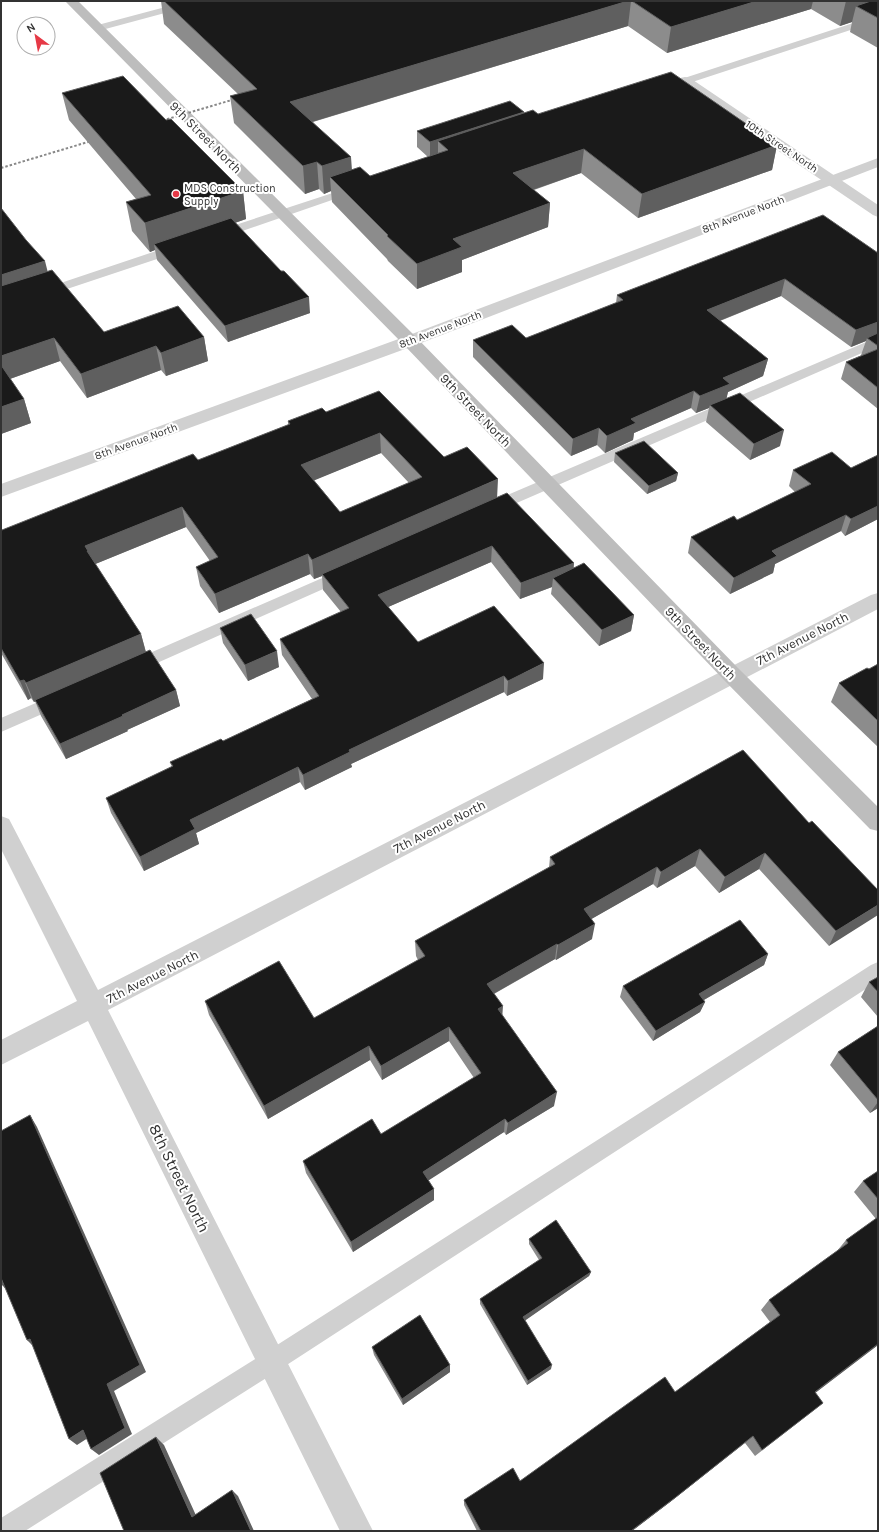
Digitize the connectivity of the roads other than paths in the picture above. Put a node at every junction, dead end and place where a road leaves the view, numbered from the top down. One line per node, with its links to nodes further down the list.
1 (71, 1): 4 (main road, 9th Street North)
2 (199, 1): 4 (lane)
3 (878, 18): 5 (lane)
4 (98, 28): 11 (main road, 9th Street North)
5 (685, 81): 6 (lane); 8 (street, 10th Street North)
6 (663, 88)
7 (878, 162): 8 (street, 8th Avenue North)
8 (832, 180): 10 (street, 10th Street North); 15 (street, 8th Avenue North)
9 (367, 185): 11 (lane)
10 (878, 212)
11 (283, 213): 12 (lane); 15 (main road, 9th Street North)
12 (209, 238)
13 (187, 245): 14 (lane)
14 (1, 306)
15 (410, 341): 17 (main road, 9th Street North); 18 (street, 8th Avenue North)
16 (878, 341): 17 (lane)
17 (547, 484): 19 (lane); 23 (main road, 9th Street North)
18 (1, 491)
19 (481, 512)
20 (358, 567): 22 (lane)
21 (878, 600): 23 (street, 7th Avenue North)
22 (118, 674)
23 (731, 674): 26 (main road, 9th Street North); 29 (street, 7th Avenue North)
24 (74, 693): 25 (lane)
25 (1, 725)
26 (878, 822)
27 (1, 826): 29 (street, 8th Street North)
28 (878, 971): 31 (lane)
29 (94, 1006): 30 (street, 7th Avenue North); 31 (street, 8th Street North)
30 (1, 1053)
31 (271, 1362): 32 (lane); 33 (street, 8th Street North)
32 (3, 1531)
33 (357, 1531)

